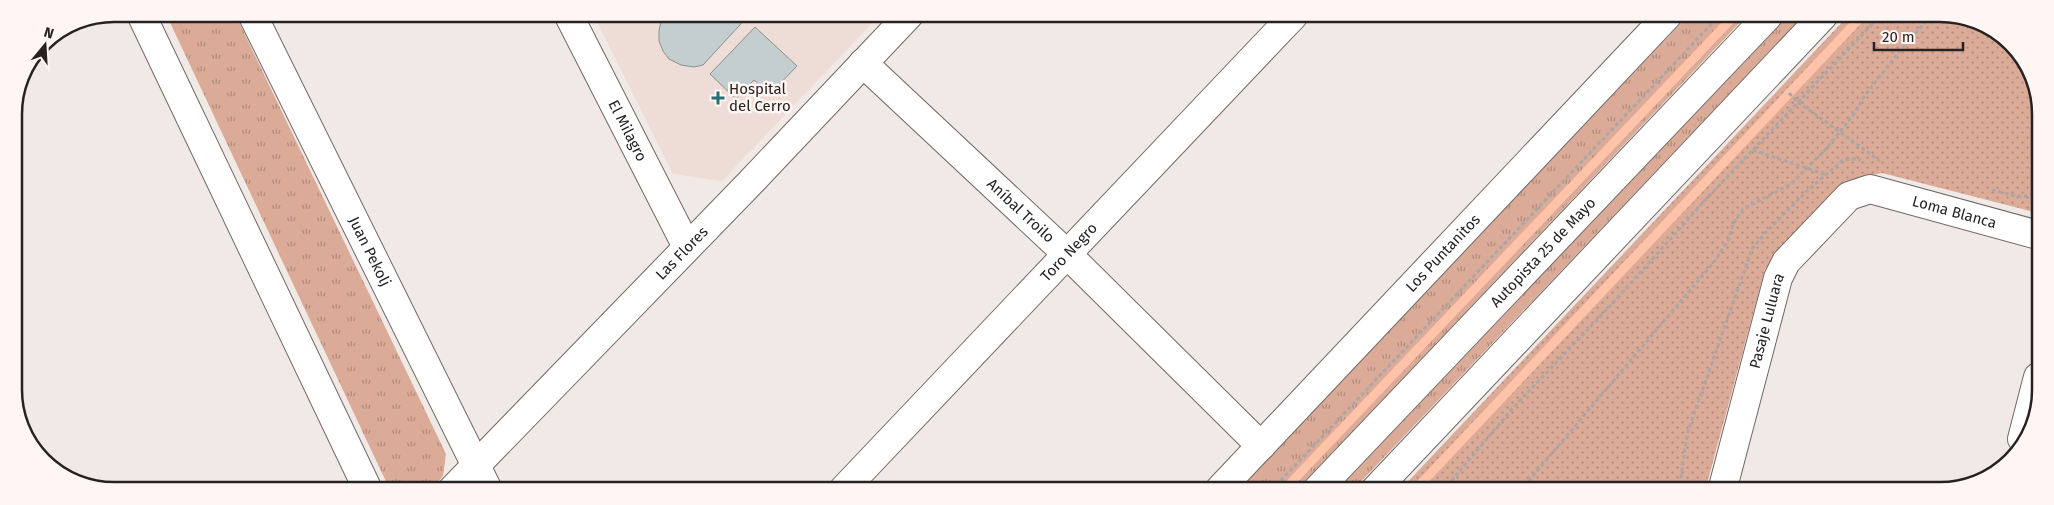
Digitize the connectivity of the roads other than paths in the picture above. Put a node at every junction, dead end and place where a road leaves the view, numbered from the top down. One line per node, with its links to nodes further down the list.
1 (145, 22): 16 (street)
2 (256, 22): 15 (street, Juan Pekolj)
3 (572, 22): 12 (street, El Milagro)
4 (902, 22): 9 (street, Las Flores)
5 (1287, 22): 13 (street, Toro Negro)
6 (1661, 22): 14 (street, Los Puntanitos)
7 (1762, 22): 21 (street, Autopista 25 de Mayo)
8 (1817, 22): 22 (street)
9 (863, 63): 12 (street, Las Flores); 13 (street, Aníbal Troilo)
10 (1881, 192): 11 (street, Loma Blanca); 23 (street, Pasaje Luluara)
11 (2032, 233)
12 (687, 247): 15 (street, Las Flores)
13 (1068, 255): 14 (street, Aníbal Troilo); 19 (street, Toro Negro)
14 (1261, 446): 20 (street, Los Puntanitos)
15 (476, 464): 17 (street, Las Flores); 18 (street, Juan Pekolj)
16 (364, 482)
17 (459, 482)
18 (484, 482)
19 (851, 482)
20 (1227, 482)
21 (1326, 482)
22 (1383, 482)
23 (1724, 482)

